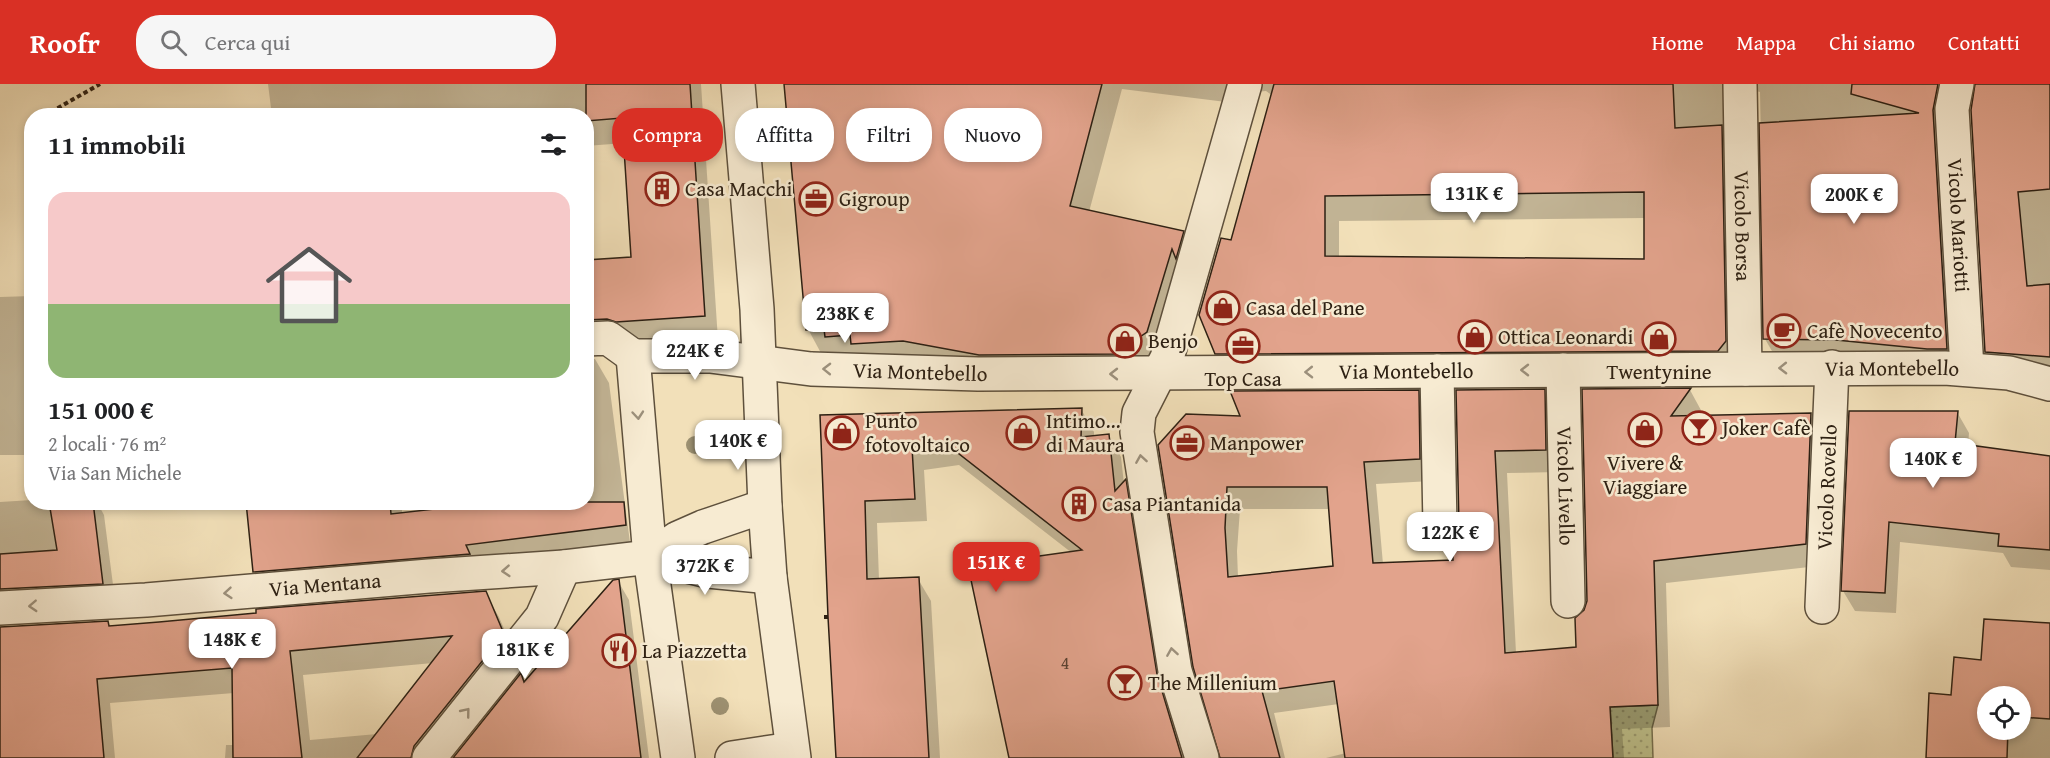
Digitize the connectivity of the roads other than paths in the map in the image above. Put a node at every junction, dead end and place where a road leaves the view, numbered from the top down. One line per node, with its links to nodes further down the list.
1 (738, 84): 7 (street)
2 (1245, 84): 13 (street)
3 (1740, 84): 10 (street, Vicolo Borsa)
4 (1957, 84): 8 (street, Vicolo Mariotti)
5 (594, 339): 6 (street)
6 (633, 356): 7 (street, Via Montebello); 17 (street, one-way to 17)
7 (760, 362): 13 (street, Via Montebello, one-way to 7); 15 (street)
8 (1967, 364): 9 (street, Via Montebello); 14 (street, Via Montebello)
9 (1832, 367): 10 (street, Via Montebello, one-way to 10); 22 (street, Vicolo Rovello)
10 (1745, 369): 11 (street, Via Montebello)
11 (1563, 370): 12 (street, Via Montebello, one-way to 12); 20 (street, Vicolo Livello)
12 (1437, 371): 13 (street, Via Montebello, one-way to 13); 16 (street)
13 (1157, 374): 27 (street, one-way to 13)
14 (2050, 384)
15 (765, 506): 17 (street); 19 (street)
16 (1440, 526)
17 (650, 557): 18 (street, Via Mentana); 19 (street); 25 (street)
18 (564, 567): 21 (street, Via Mentana, one-way to 21); 24 (street, one-way to 18)
19 (770, 577): 23 (street)
20 (1568, 601)
21 (0, 608)
22 (1822, 608)
23 (793, 754): 26 (street)
24 (429, 758)
25 (678, 758)
26 (732, 758)
27 (1202, 758)

